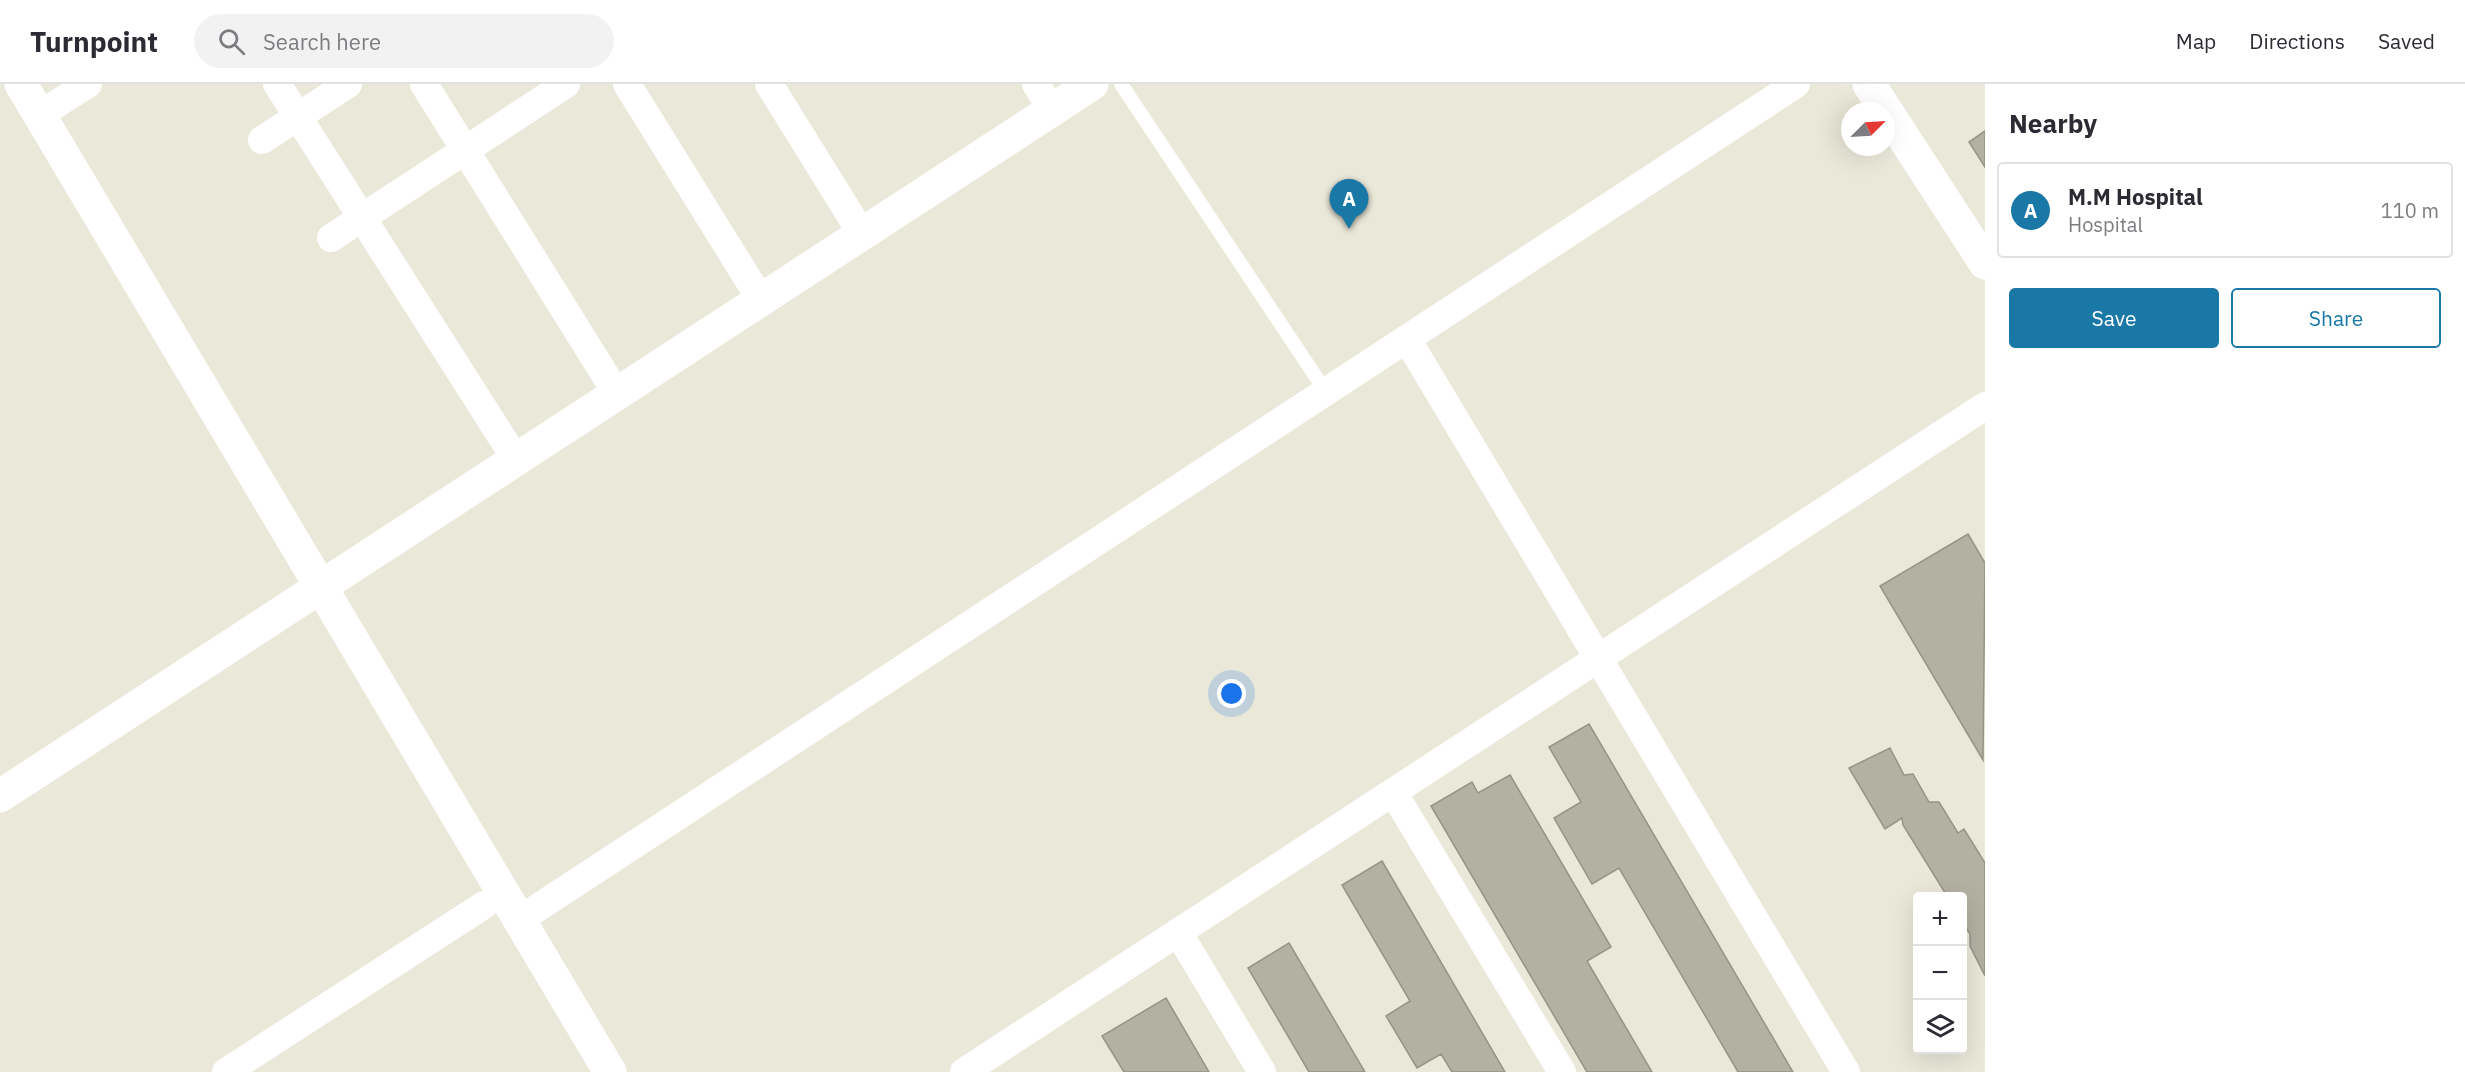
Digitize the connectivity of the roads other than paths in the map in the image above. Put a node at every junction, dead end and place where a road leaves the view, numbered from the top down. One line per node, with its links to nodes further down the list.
1 (21, 84): 15 (main road)
2 (88, 84): 15 (street)
3 (278, 84): 16 (street)
4 (348, 84): 16 (street)
5 (424, 84): 18 (street)
6 (566, 84): 18 (street)
7 (627, 84): 23 (street)
8 (769, 84): 20 (street)
9 (1092, 84): 14 (main road)
10 (1122, 84): 25 (lane)
11 (1796, 84): 24 (street)
12 (1869, 84): 22 (main road)
13 (0, 94): 29 (main road)
14 (1044, 97): 20 (main road)
15 (39, 116): 29 (main road)
16 (298, 116): 17 (street); 19 (street)
17 (262, 140)
18 (465, 150): 19 (street); 26 (street)
19 (362, 217): 21 (street); 28 (street)
20 (862, 234): 23 (main road)
21 (331, 237)
22 (1985, 263)
23 (761, 300): 26 (main road)
24 (1407, 339): 25 (street); 30 (street)
25 (1326, 392): 34 (street)
26 (617, 394): 28 (main road)
27 (1985, 406): 30 (street)
28 (515, 458): 29 (main road)
29 (311, 593): 31 (main road); 33 (main road); 34 (main road)
30 (1599, 658): 32 (street); 42 (street)
31 (3, 787)
32 (1393, 792): 35 (street); 41 (street)
33 (484, 905): 37 (street); 38 (main road)
34 (519, 920): 39 (main road)
35 (1178, 932): 36 (street); 40 (street)
36 (973, 1070)
37 (226, 1072)
38 (584, 1072)
39 (610, 1072)
40 (1262, 1072)
41 (1562, 1072)
42 (1846, 1072)

